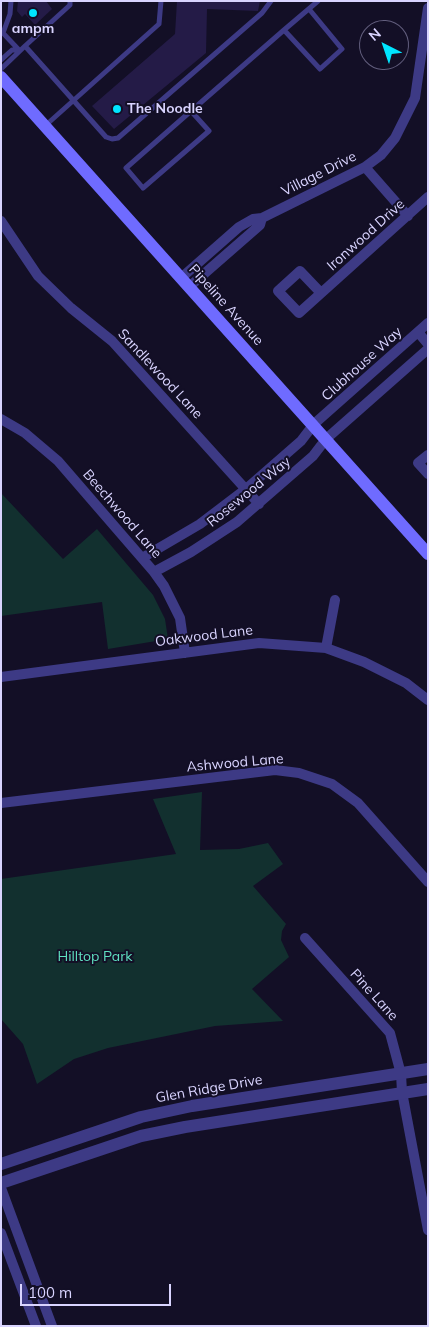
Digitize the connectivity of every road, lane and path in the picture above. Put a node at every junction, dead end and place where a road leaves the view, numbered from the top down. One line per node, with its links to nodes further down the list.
1 (11, 1): 9 (lane)
2 (161, 1): 15 (lane)
3 (271, 1): 15 (lane)
4 (318, 1): 7 (lane)
5 (69, 3): 10 (lane)
6 (428, 8): 18 (street, Village Drive)
7 (309, 9): 8 (lane); 8 (lane)
8 (284, 30): 16 (lane)
9 (2, 32): 11 (lane)
10 (25, 46): 11 (lane); 15 (lane)
11 (19, 50): 12 (lane); 13 (lane)
12 (1, 60)
13 (1, 69)
14 (1, 77): 17 (main road, Pipeline Avenue)
15 (74, 100): 17 (lane)
16 (192, 111): 16 (lane)
17 (45, 126): 25 (main road, Pipeline Avenue)
18 (365, 167): 20 (street); 21 (street, Village Drive)
19 (428, 197): 20 (street, Ironwood Drive)
20 (408, 216): 26 (street, Ironwood Drive)
21 (262, 218): 23 (street, Village Drive); 24 (street, Village Drive)
22 (1, 220): 36 (street, Sandlewood Lane)
23 (212, 251): 24 (street); 25 (street, Village Drive)
24 (221, 259): 25 (street, Village Drive)
25 (185, 282): 32 (main road, Pipeline Avenue)
26 (321, 292)
27 (428, 323): 28 (street, Clubhouse Way)
28 (418, 332): 29 (street); 32 (street, Clubhouse Way)
29 (428, 344)
30 (428, 349): 33 (street)
31 (1, 418): 39 (street, Beechwood Lane)
32 (314, 424): 33 (main road, Pipeline Avenue); 36 (street, Rosewood Way)
33 (326, 439): 37 (street, Rosewood Way); 38 (main road, Pipeline Avenue)
34 (428, 455): 35 (street)
35 (428, 474)
36 (246, 489): 37 (street, Sandlewood Lane); 39 (street, Rosewood Way)
37 (259, 504): 40 (street, Rosewood Way)
38 (428, 554)
39 (142, 558): 40 (street, Beechwood Lane)
40 (154, 572): 43 (street, Beechwood Lane)
41 (334, 600): 42 (street)
42 (326, 648): 43 (street, Oakwood Lane); 45 (street, Oakwood Lane)
43 (185, 653): 44 (street, Oakwood Lane)
44 (1, 677)
45 (428, 700)
46 (1, 803): 47 (street, Ashwood Lane)
47 (428, 882)
48 (305, 938): 50 (street, Pine Lane)
49 (428, 1069): 50 (street, Glen Ridge Drive)
50 (401, 1074): 52 (street, Pine Lane); 53 (street, Glen Ridge Drive)
51 (428, 1089): 52 (street)
52 (402, 1092): 54 (street); 56 (street, Pine Lane)
53 (1, 1164)
54 (1, 1183)
55 (1, 1188): 60 (street)
56 (426, 1209): 57 (street, Pine Lane)
57 (428, 1230)
58 (1, 1233): 59 (street)
59 (36, 1326)
60 (52, 1326)

